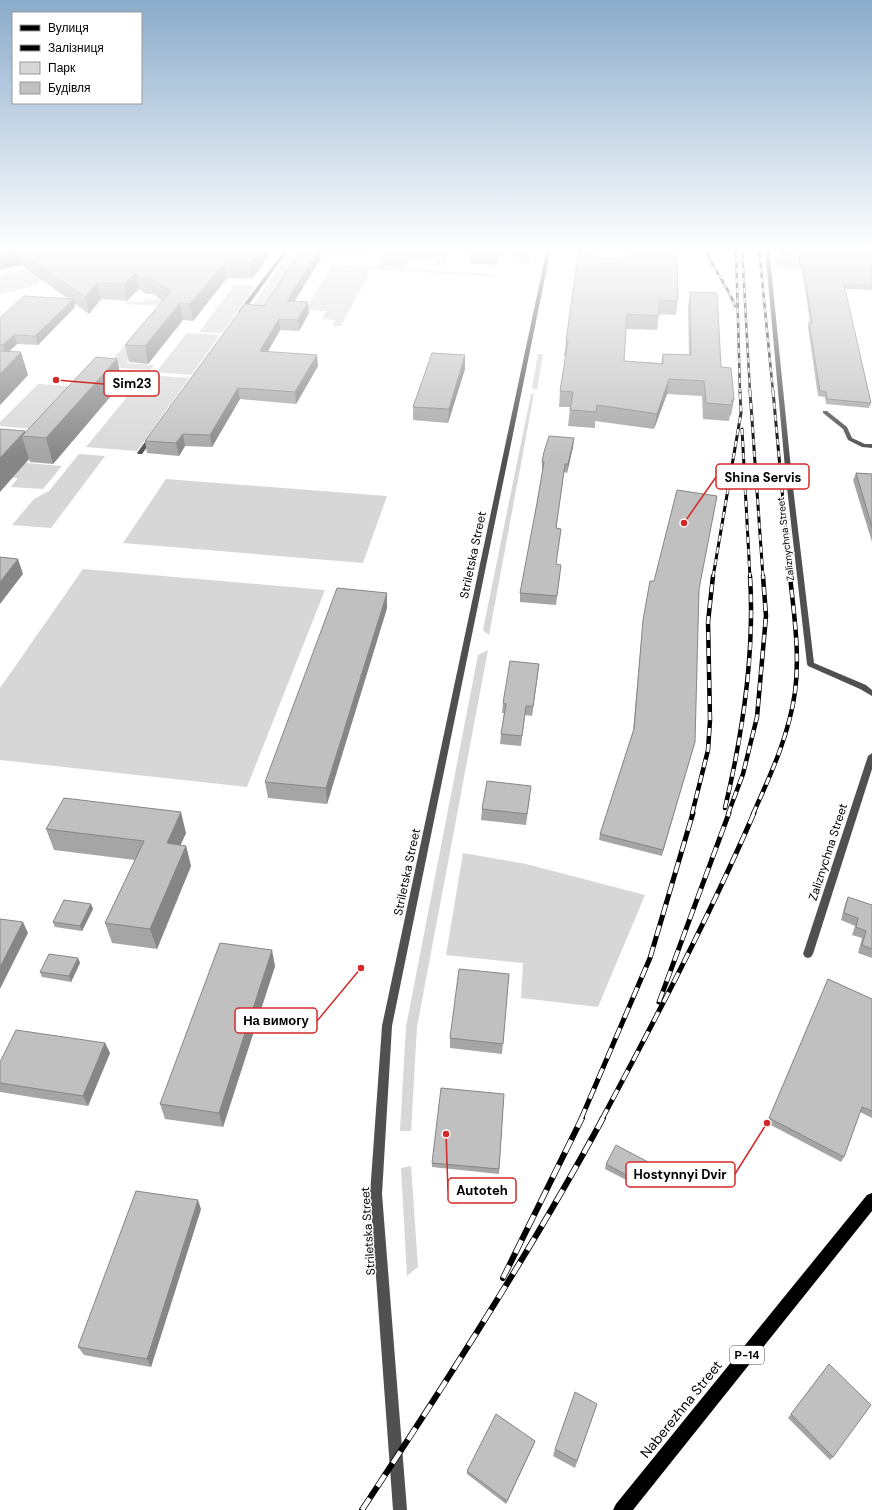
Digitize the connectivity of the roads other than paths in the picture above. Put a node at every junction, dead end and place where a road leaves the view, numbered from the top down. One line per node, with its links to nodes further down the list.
1 (535, 318): 11 (street, Striletska Street)
2 (774, 318): 7 (street, Zaliznychna Street)
3 (825, 412): 5 (street)
4 (158, 428): 6 (street)
5 (872, 446)
6 (140, 453)
7 (872, 694)
8 (872, 756): 9 (street, Zaliznychna Street)
9 (808, 954)
10 (872, 1200): 12 (main road, Naberezhna Street / Р-14)
11 (400, 1510)
12 (622, 1510)

